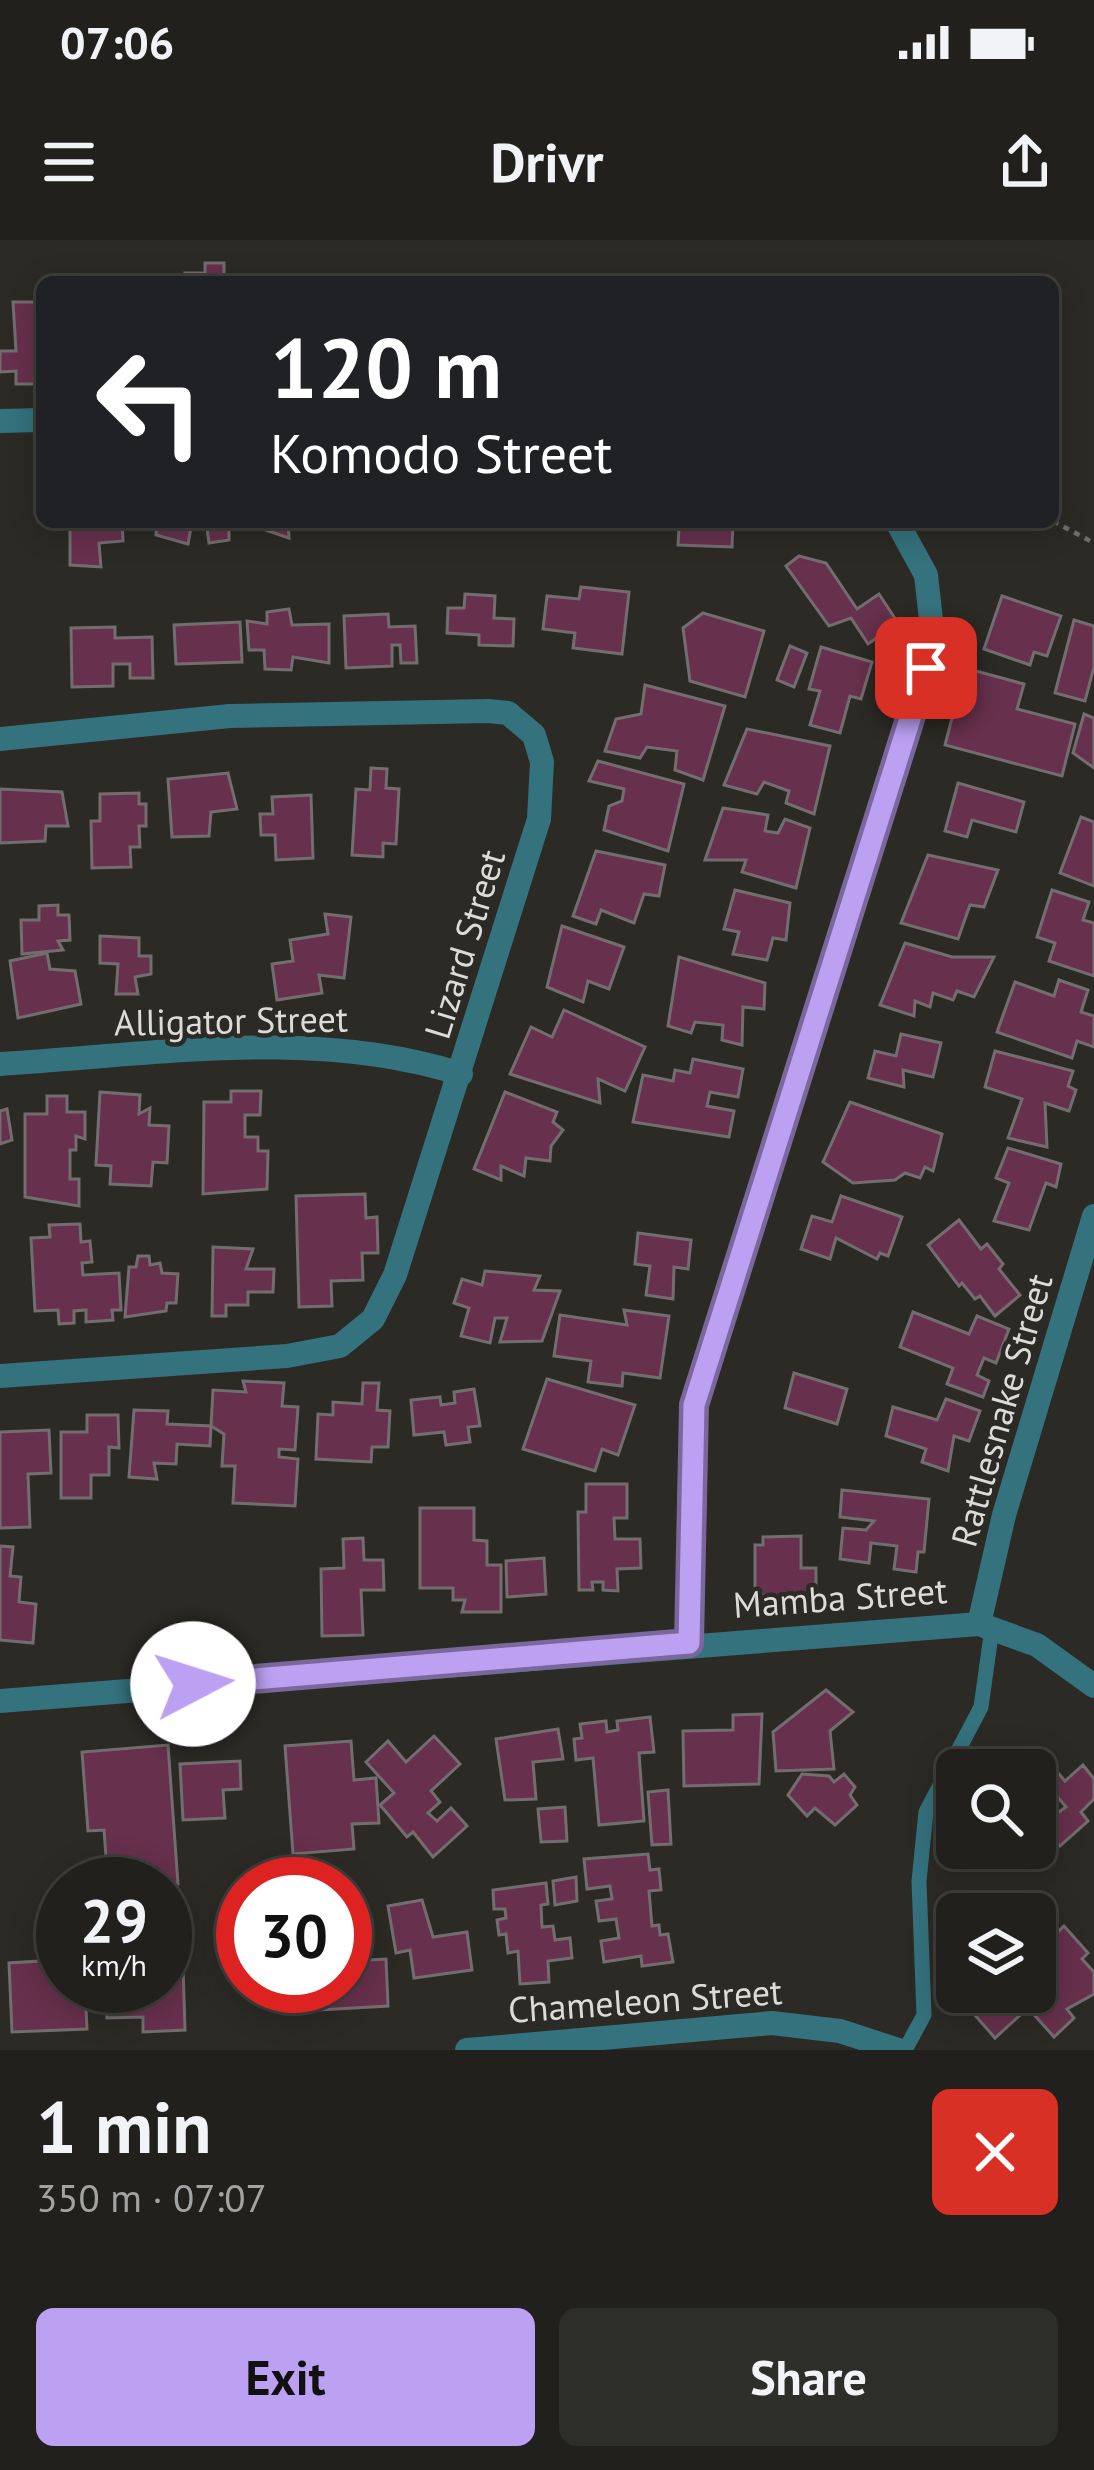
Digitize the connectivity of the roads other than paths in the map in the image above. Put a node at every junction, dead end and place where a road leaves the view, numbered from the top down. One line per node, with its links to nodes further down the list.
1 (36, 420): 2 (street)
2 (0, 421)
3 (900, 528): 11 (street)
4 (0, 739): 6 (street, Lizard Street)
5 (0, 1064): 6 (street, Alligator Street)
6 (461, 1074): 9 (street, Lizard Street)
7 (1094, 1216): 8 (street, Rattlesnake Street)
8 (1090, 1243): 10 (street, Rattlesnake Street)
9 (0, 1376)
10 (986, 1626): 11 (street, Mamba Street); 12 (street, Mamba Street); 16 (lane)
11 (689, 1643): 13 (street, Mamba Street)
12 (1094, 1687)
13 (0, 1701)
14 (484, 2049): 15 (street, Chameleon Street); 16 (street, Chameleon Street)
15 (467, 2050)
16 (901, 2050)

